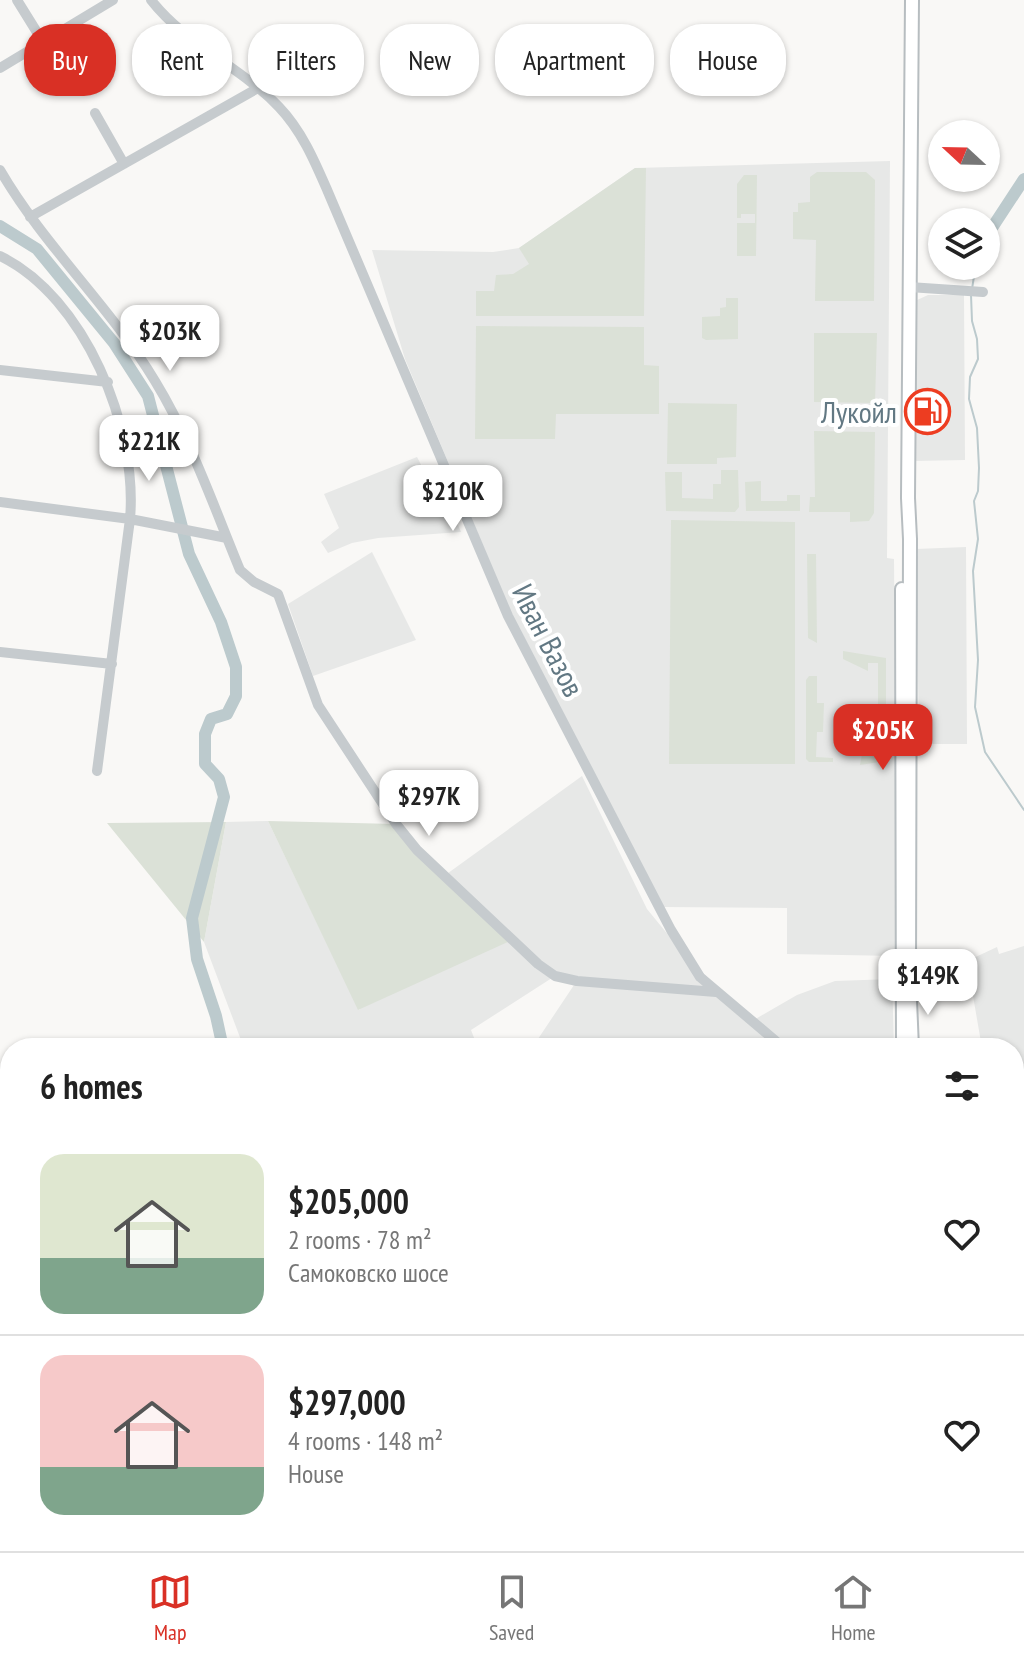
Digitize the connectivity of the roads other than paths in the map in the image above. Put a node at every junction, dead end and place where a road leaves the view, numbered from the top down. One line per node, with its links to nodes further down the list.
1 (17, 0): 5 (street)
2 (113, 0): 6 (street)
3 (151, 0): 9 (street, Иван Вазов)
4 (912, 0): 17 (main road)
5 (32, 24)
6 (73, 24)
7 (24, 53): 8 (street)
8 (0, 68)
9 (248, 80)
10 (248, 94): 13 (street)
11 (265, 96): 28 (street, Иван Вазов)
12 (95, 113): 13 (street)
13 (124, 164): 15 (street)
14 (0, 170): 15 (street)
15 (30, 217): 24 (street)
16 (0, 256): 20 (street)
17 (909, 287): 18 (street); 21 (main road)
18 (980, 292)
19 (0, 370): 20 (street)
20 (108, 382): 23 (street)
21 (908, 498): 30 (main road); 31 (main road)
22 (0, 502): 23 (street)
23 (130, 519): 24 (street); 26 (street)
24 (227, 538): 28 (street)
25 (0, 652): 26 (street)
26 (112, 664): 27 (street)
27 (97, 771)
28 (716, 992): 29 (street, Иван Вазов)
29 (772, 1038)
30 (903, 1038)
31 (912, 1038)

